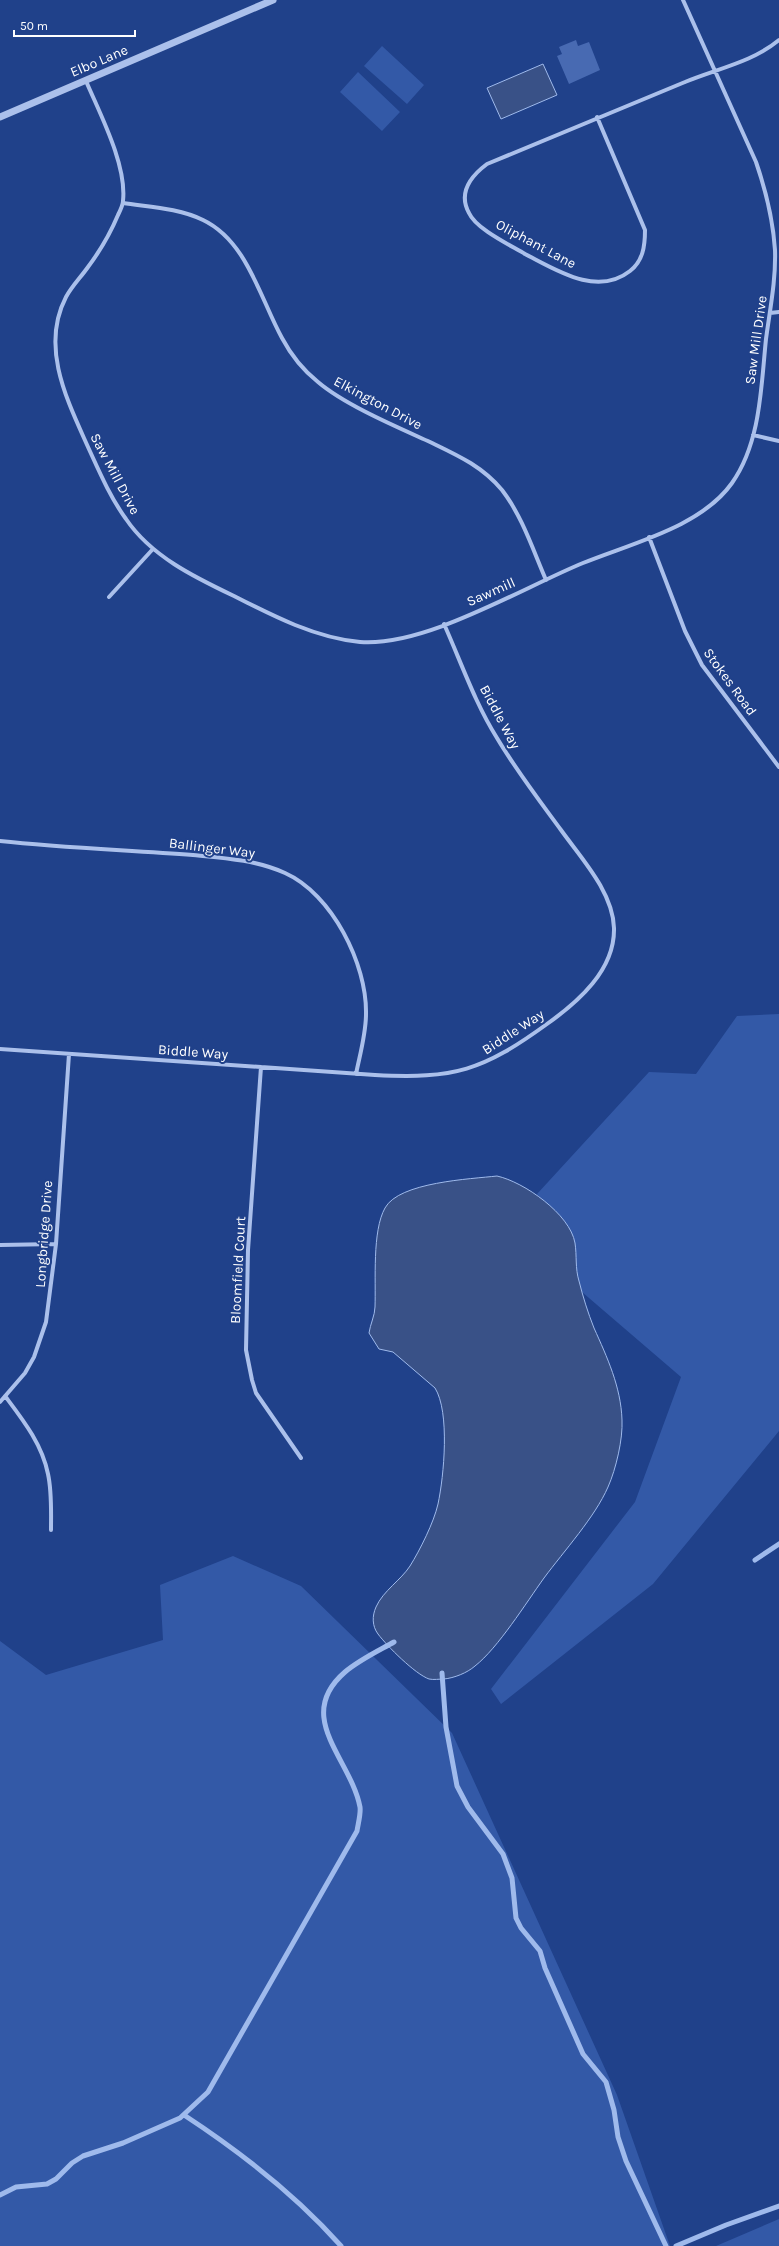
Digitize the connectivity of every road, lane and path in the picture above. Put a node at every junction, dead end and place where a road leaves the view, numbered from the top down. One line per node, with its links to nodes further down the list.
1 (273, 0): 5 (street, Elbo Lane)
2 (683, 0): 4 (street, Saw Mill Drive)
3 (779, 40): 4 (street, Oliphant Lane)
4 (715, 70): 7 (street, Oliphant Lane); 9 (street, Saw Mill Drive)
5 (86, 81): 6 (street, Elbo Lane); 8 (street)
6 (0, 117)
7 (597, 117): 7 (street, Oliphant Lane)
8 (123, 202): 14 (street, Saw Mill Drive); 15 (street, Elkington Drive)
9 (770, 312): 10 (street); 11 (street, Saw Mill Drive)
10 (779, 312)
11 (753, 435): 12 (street); 13 (street, Saw Mill Drive)
12 (779, 441)
13 (649, 537): 15 (street, Saw Mill Drive); 18 (street, Stokes Road)
14 (152, 550): 16 (street); 17 (street, Saw Mill Drive)
15 (546, 580): 17 (street, Sawmill)
16 (110, 597)
17 (444, 624): 23 (street, Biddle Way)
18 (779, 767)
19 (0, 841): 23 (street, Ballinger Way)
20 (0, 1049): 21 (street, Biddle Way)
21 (69, 1054): 22 (street, Biddle Way); 24 (street, Longbridge Drive)
22 (261, 1067): 23 (street, Biddle Way); 28 (street, Bloomfield Court)
23 (356, 1074)
24 (56, 1244): 25 (street); 26 (street, Longbridge Drive)
25 (0, 1245)
26 (5, 1396): 27 (street, Longbridge Drive); 29 (street)
27 (0, 1402)
28 (301, 1458)
29 (51, 1530)

